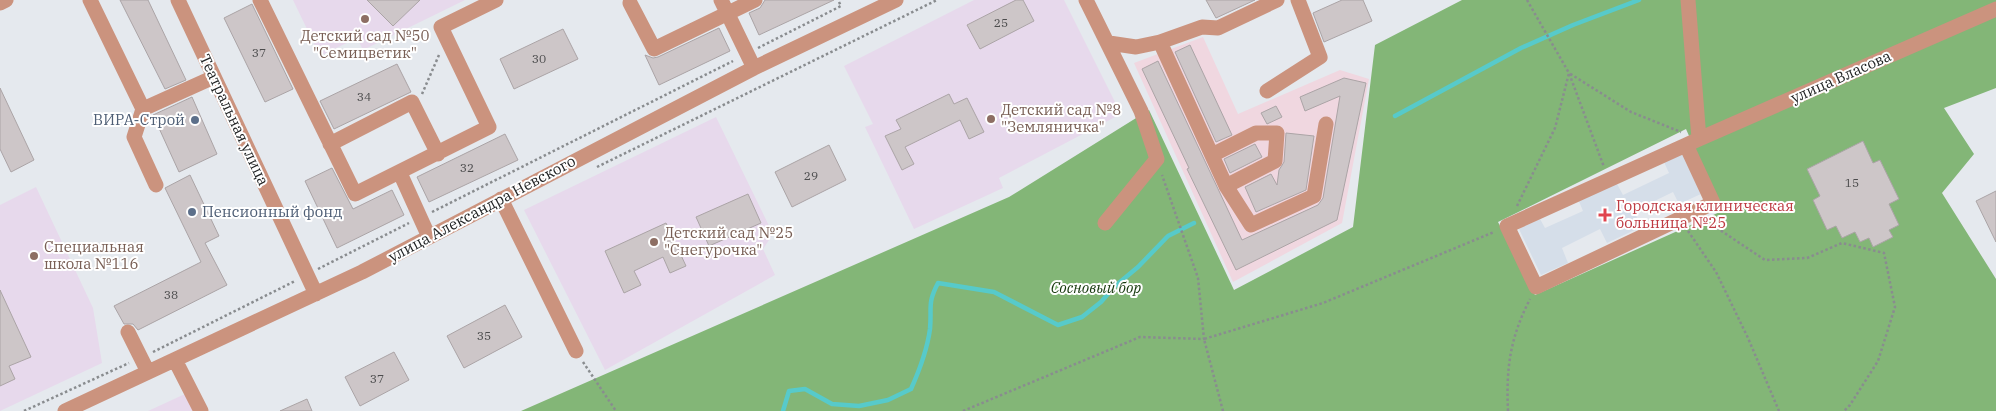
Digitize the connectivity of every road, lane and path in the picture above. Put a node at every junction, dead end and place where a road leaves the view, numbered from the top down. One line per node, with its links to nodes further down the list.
1 (6, 0): 15 (street)
2 (90, 0): 27 (street)
3 (178, 0): 25 (street, Театральная улица)
4 (260, 0): 31 (street)
5 (496, 0): 20 (street)
6 (755, 0): 18 (street)
7 (838, 0): 16 (path)
8 (896, 0): 17 (street, улица Александра Невского)
9 (1086, 0): 22 (street)
10 (1277, 0): 21 (street)
11 (1298, 0): 26 (street)
12 (1527, 0): 24 (path)
13 (1688, 0): 30 (street)
14 (632, 1): 18 (street)
15 (0, 3)
16 (841, 6)
17 (867, 6): 23 (street, улица Александра Невского)
18 (725, 7): 23 (street)
19 (1996, 9): 30 (street, улица Власова)
20 (446, 40): 28 (path); 32 (street)
21 (1160, 42): 22 (street); 33 (street)
22 (1108, 43): 42 (street)
23 (754, 68): 39 (street, улица Александра Невского)
24 (1569, 74): 30 (path); 35 (path); 43 (path)
25 (214, 77): 27 (street); 46 (street, Театральная улица)
26 (1267, 91)
27 (143, 109): 36 (street)
28 (415, 109): 31 (street); 32 (street)
29 (1326, 124): 38 (street)
30 (1692, 142): 35 (street, улица Власова); 40 (street)
31 (330, 144): 34 (street)
32 (438, 154): 34 (street)
33 (1212, 155): 38 (street); 38 (street)
34 (400, 173): 44 (street)
35 (1608, 180): 43 (street, улица Власова)
36 (156, 185)
37 (1166, 186): 48 (path)
38 (1226, 186)
39 (501, 199): 44 (street, улица Александра Невского); 49 (street)
40 (1705, 208): 41 (street); 59 (path)
41 (1681, 219): 45 (street); 58 (path)
42 (1105, 222)
43 (1507, 226): 45 (street); 48 (path)
44 (429, 237): 46 (street, улица Александра Невского)
45 (1536, 287): 57 (path)
46 (316, 294): 50 (street, улица Александра Невского)
47 (128, 332): 51 (street)
48 (1204, 339): 55 (path); 56 (path)
49 (576, 351): 54 (path)
50 (175, 360): 51 (street, улица Александра Невского); 53 (street)
51 (148, 372): 52 (street, улица Александра Невского)
52 (65, 411)
53 (201, 411)
54 (616, 411)
55 (964, 411)
56 (1223, 411)
57 (1508, 411)
58 (1779, 411)
59 (1844, 411)

